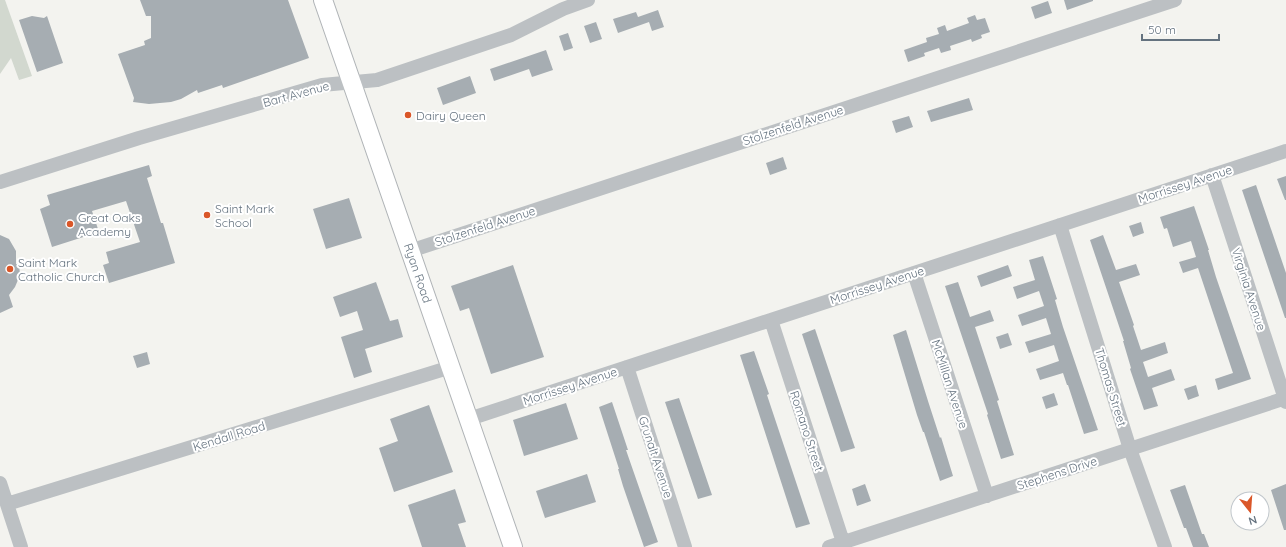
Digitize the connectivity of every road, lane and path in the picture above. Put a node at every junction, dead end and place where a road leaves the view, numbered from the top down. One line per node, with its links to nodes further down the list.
1 (323, 0): 4 (main road, Ryan Road)
2 (588, 0): 4 (street, Bart Avenue)
3 (1175, 0): 9 (street, Stolzenfeld Avenue)
4 (351, 82): 7 (street, Bart Avenue); 9 (main road, Ryan Road)
5 (1286, 151): 6 (street, Morrissey Avenue)
6 (1212, 175): 8 (street, Morrissey Avenue); 14 (street, Virginia Avenue)
7 (0, 182)
8 (1060, 225): 10 (street, Morrissey Avenue); 16 (street, Thomas Street)
9 (410, 251): 12 (main road, Ryan Road)
10 (914, 273): 11 (street, Morrissey Avenue); 18 (street, McMillan Avenue)
11 (771, 320): 13 (street, Morrissey Avenue); 20 (street, Romano Street)
12 (451, 367): 15 (main road, Ryan Road); 19 (street, Kendall Road)
13 (627, 367): 15 (street, Morrissey Avenue); 23 (street, Grunalt Avenue)
14 (1286, 400): 16 (street, Stephens Drive)
15 (469, 419): 22 (main road, Ryan Road)
16 (1130, 449): 18 (street, Stephens Drive); 25 (street, Thomas Street)
17 (0, 483): 19 (street)
18 (987, 496): 20 (street, Stephens Drive)
19 (7, 504): 21 (street)
20 (843, 542): 24 (street, Stephens Drive)
21 (21, 547)
22 (513, 547)
23 (686, 547)
24 (829, 547)
25 (1165, 547)

